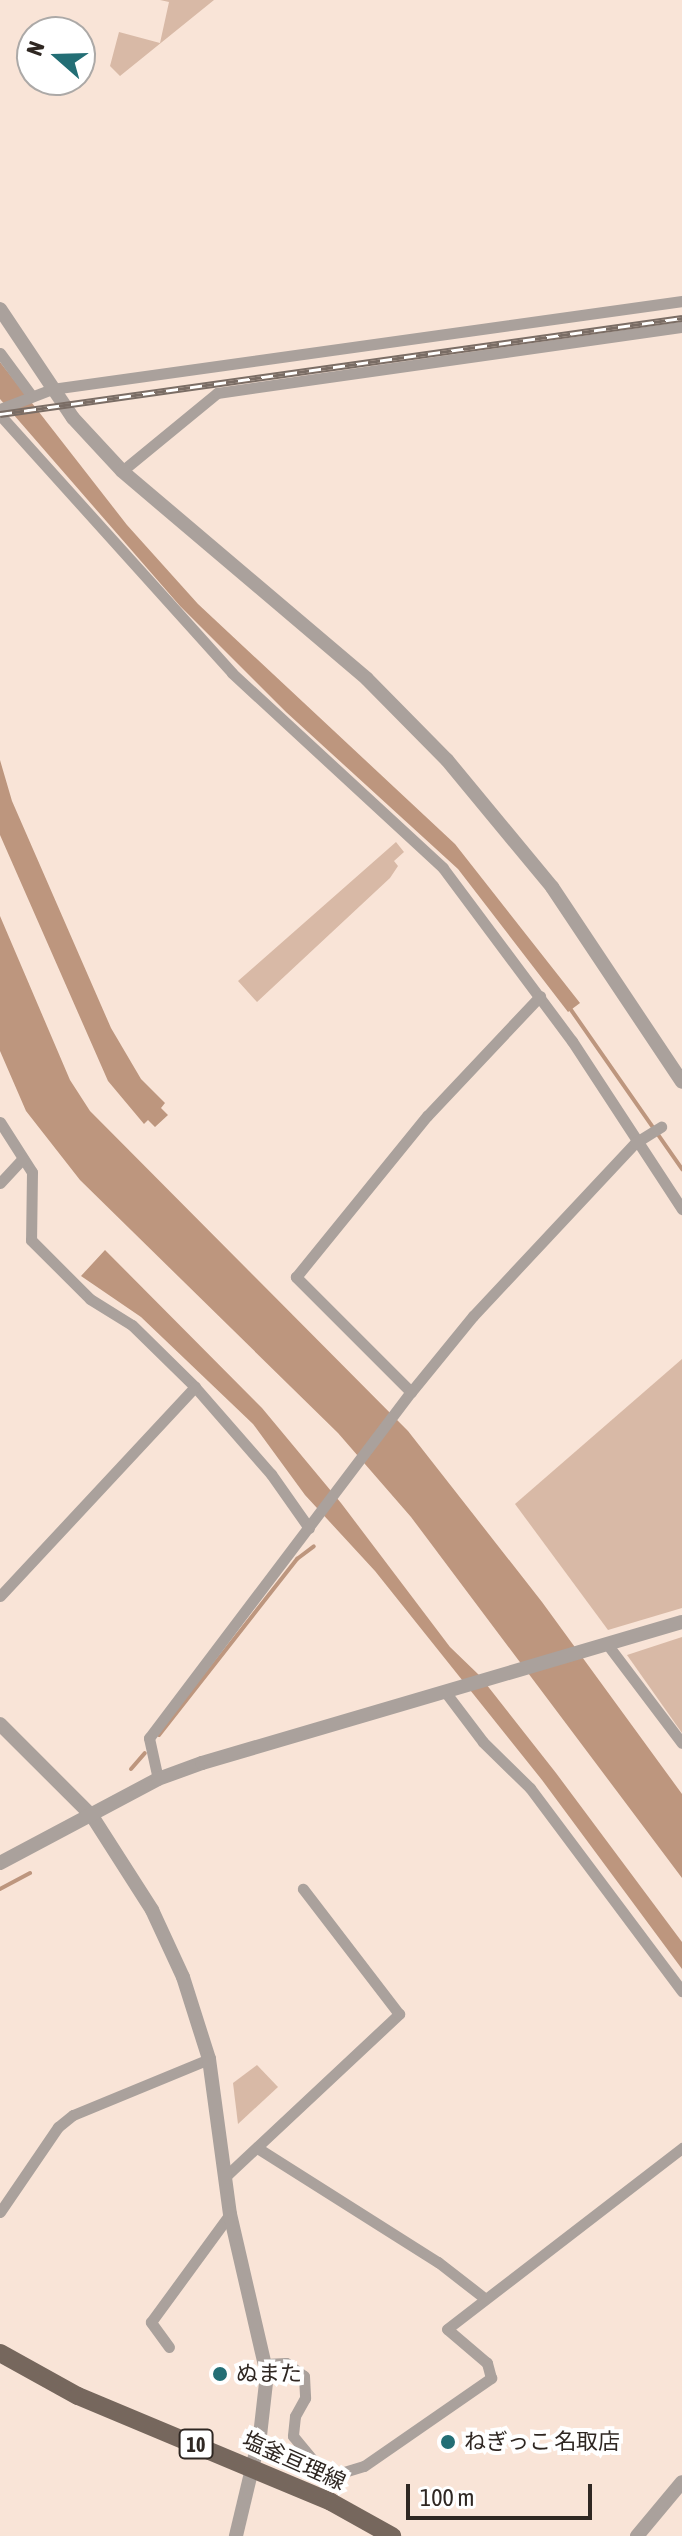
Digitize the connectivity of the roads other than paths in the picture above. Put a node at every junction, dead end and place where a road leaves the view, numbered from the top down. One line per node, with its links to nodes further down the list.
1 (682, 301): 5 (street)
2 (0, 309): 5 (street)
3 (682, 327): 8 (street)
4 (0, 353): 6 (street)
5 (52, 389): 6 (street); 8 (street)
6 (30, 395): 7 (street)
7 (0, 411): 9 (street)
8 (122, 471): 10 (street)
9 (540, 996): 13 (street); 18 (street)
10 (682, 1082)
11 (0, 1122): 14 (street)
12 (661, 1127): 13 (street)
13 (638, 1141): 16 (street); 18 (street)
14 (22, 1159): 15 (street); 17 (street)
15 (0, 1183)
16 (682, 1209)
17 (195, 1387): 19 (street); 20 (street)
18 (411, 1392): 19 (street)
19 (311, 1526): 26 (street)
20 (0, 1596)
21 (682, 1622): 22 (street)
22 (607, 1644): 23 (street); 25 (street)
23 (450, 1691): 26 (street); 30 (street)
24 (0, 1724): 27 (street)
25 (682, 1743)
26 (158, 1779): 27 (street)
27 (92, 1816): 28 (street); 31 (street)
28 (0, 1863)
29 (303, 1889): 33 (street)
30 (682, 1991)
31 (209, 2059): 34 (street); 35 (street)
32 (682, 2148): 37 (street)
33 (259, 2149): 34 (street); 37 (street)
34 (227, 2175): 36 (street)
35 (0, 2212)
36 (230, 2214): 38 (street); 40 (street)
37 (483, 2297): 40 (street)
38 (169, 2347)
39 (0, 2353): 41 (main road, 塩釜亘理線 / 10)
40 (265, 2364): 41 (street)
41 (253, 2468): 43 (street); 44 (main road, 塩釜亘理線 / 10)
42 (682, 2482): 45 (street)
43 (236, 2536)
44 (392, 2536)
45 (637, 2536)

